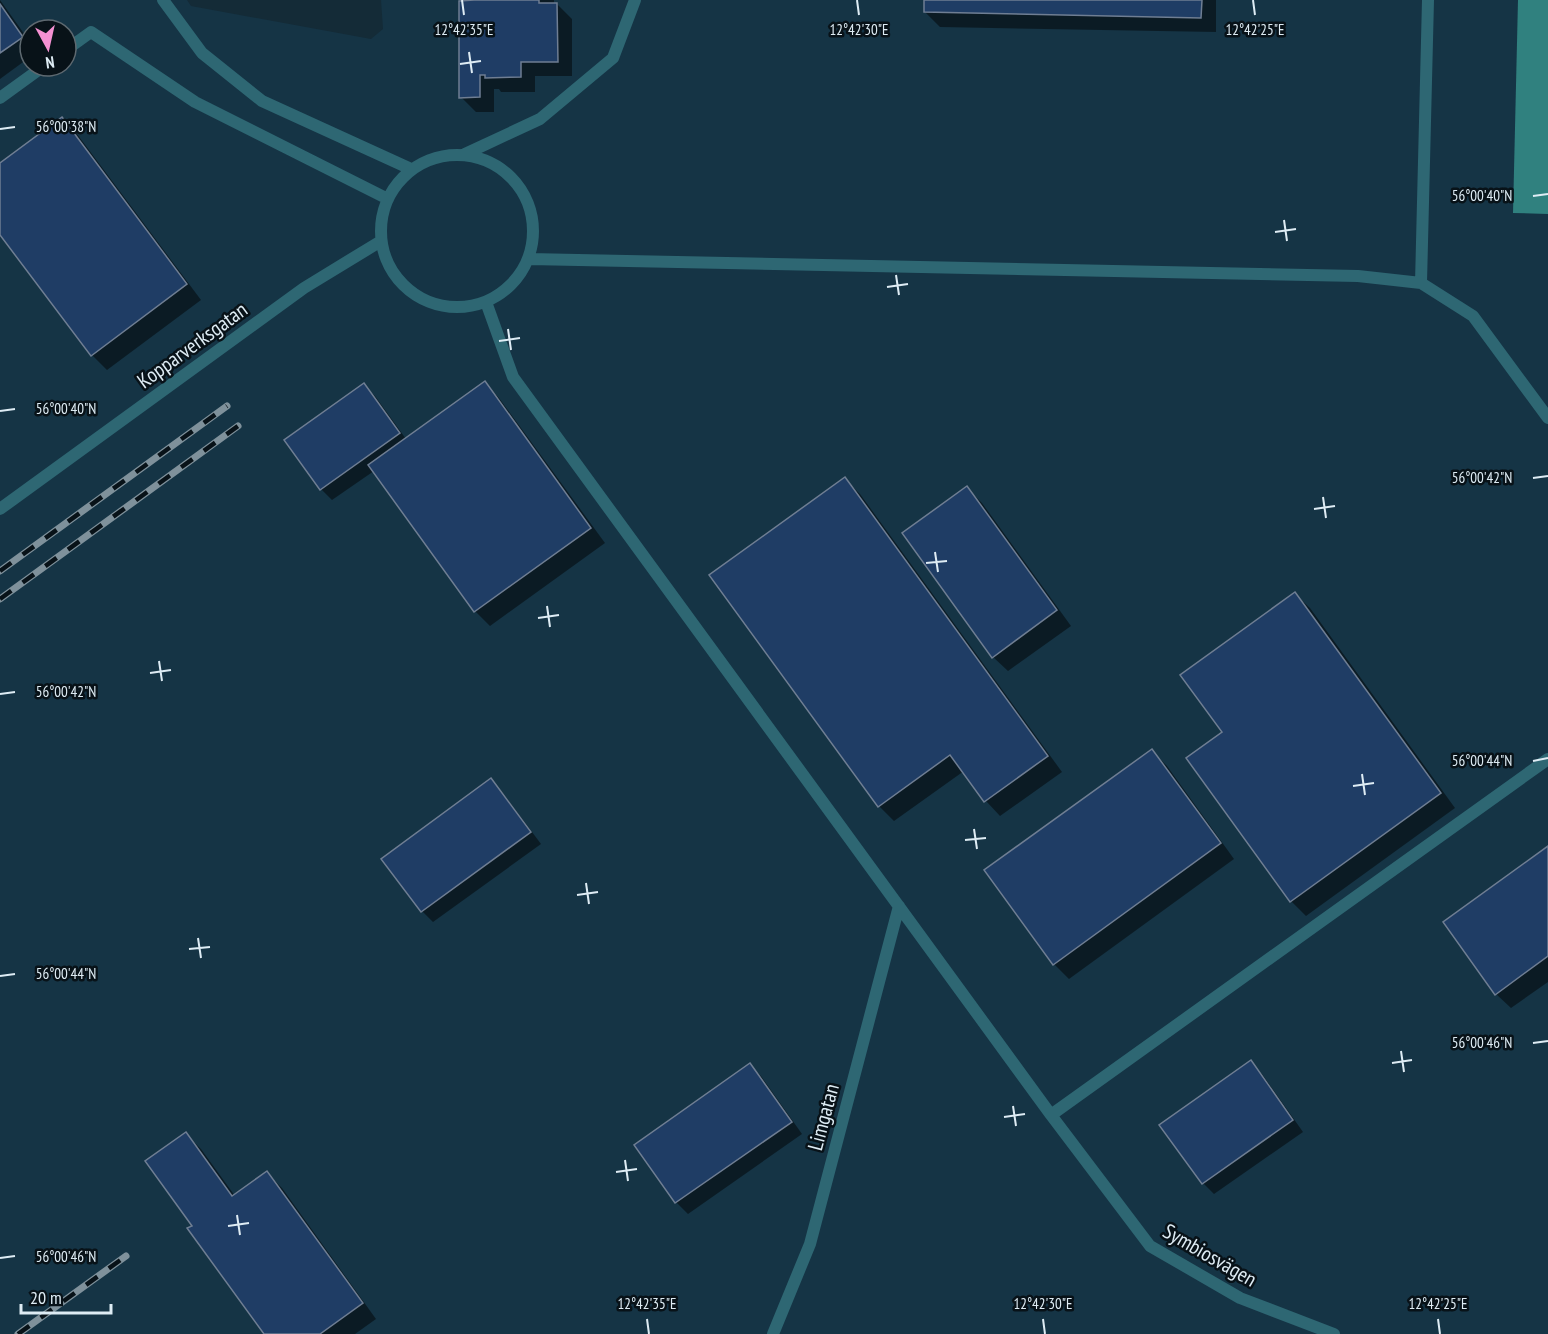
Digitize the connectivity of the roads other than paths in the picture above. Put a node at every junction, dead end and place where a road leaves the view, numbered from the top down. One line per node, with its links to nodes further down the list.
1 (163, 0): 8 (lane)
2 (635, 0): 7 (lane)
3 (1428, 0): 12 (lane)
4 (78, 41): 9 (lane)
5 (28, 78): 6 (lane)
6 (0, 98)
7 (465, 154): 8 (lane); 11 (lane)
8 (411, 169): 9 (lane)
9 (388, 199): 10 (lane)
10 (381, 241): 13 (lane); 15 (lane, Kopparverksgatan)
11 (529, 259): 12 (lane); 13 (lane)
12 (1421, 283): 14 (lane)
13 (486, 302): 17 (lane, Symbiosvägen)
14 (1548, 418)
15 (0, 509)
16 (1548, 759): 18 (lane)
17 (898, 906): 18 (lane, Symbiosvägen); 19 (lane, Limgatan)
18 (1051, 1115): 20 (lane, Symbiosvägen)
19 (773, 1334)
20 (1334, 1334)

